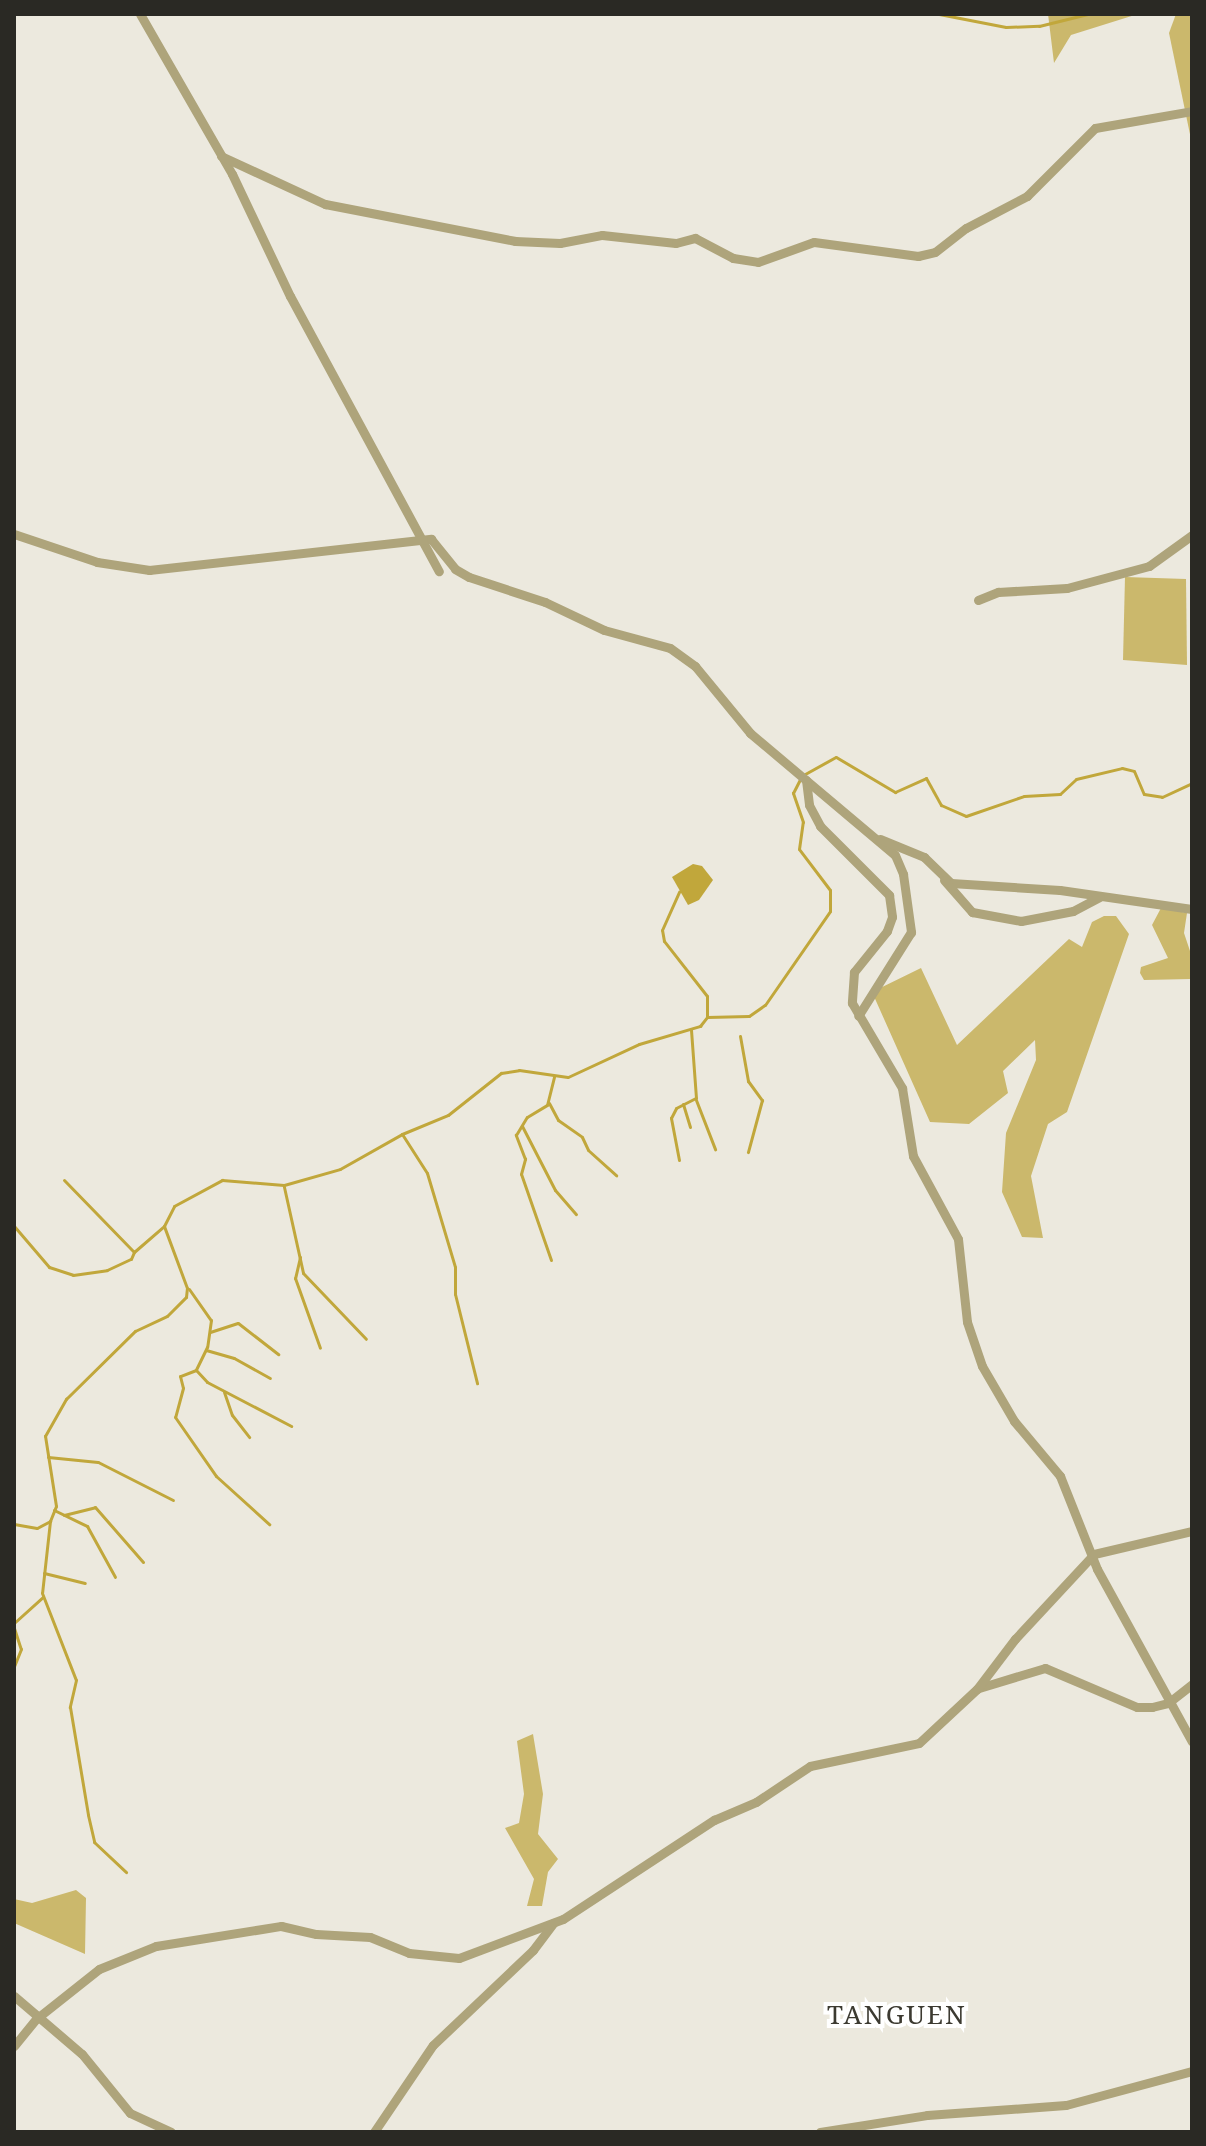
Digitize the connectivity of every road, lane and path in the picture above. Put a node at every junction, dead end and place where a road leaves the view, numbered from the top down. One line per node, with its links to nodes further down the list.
1 (140, 14): 3 (street)
2 (1192, 111): 3 (street)
3 (221, 156): 6 (street)
4 (14, 534): 6 (street)
5 (1192, 535): 8 (street)
6 (418, 538): 7 (street); 9 (street)
7 (439, 571)
8 (978, 600)
9 (806, 780): 10 (street); 14 (street)
10 (876, 838): 11 (street); 14 (street)
11 (942, 877): 12 (street); 12 (street)
12 (1099, 897): 13 (street)
13 (1192, 909)
14 (858, 1016): 16 (street)
15 (1192, 1531): 16 (street)
16 (1092, 1556): 18 (street); 19 (street)
17 (1192, 1684): 19 (street)
18 (977, 1689): 19 (street); 21 (street)
19 (1168, 1703): 20 (street)
20 (1192, 1742)
21 (553, 1923): 23 (street); 27 (street)
22 (14, 1996): 23 (street)
23 (40, 2015): 24 (street); 26 (street)
24 (14, 2046)
25 (1192, 2071): 28 (street)
26 (171, 2132)
27 (374, 2132)
28 (820, 2132)

